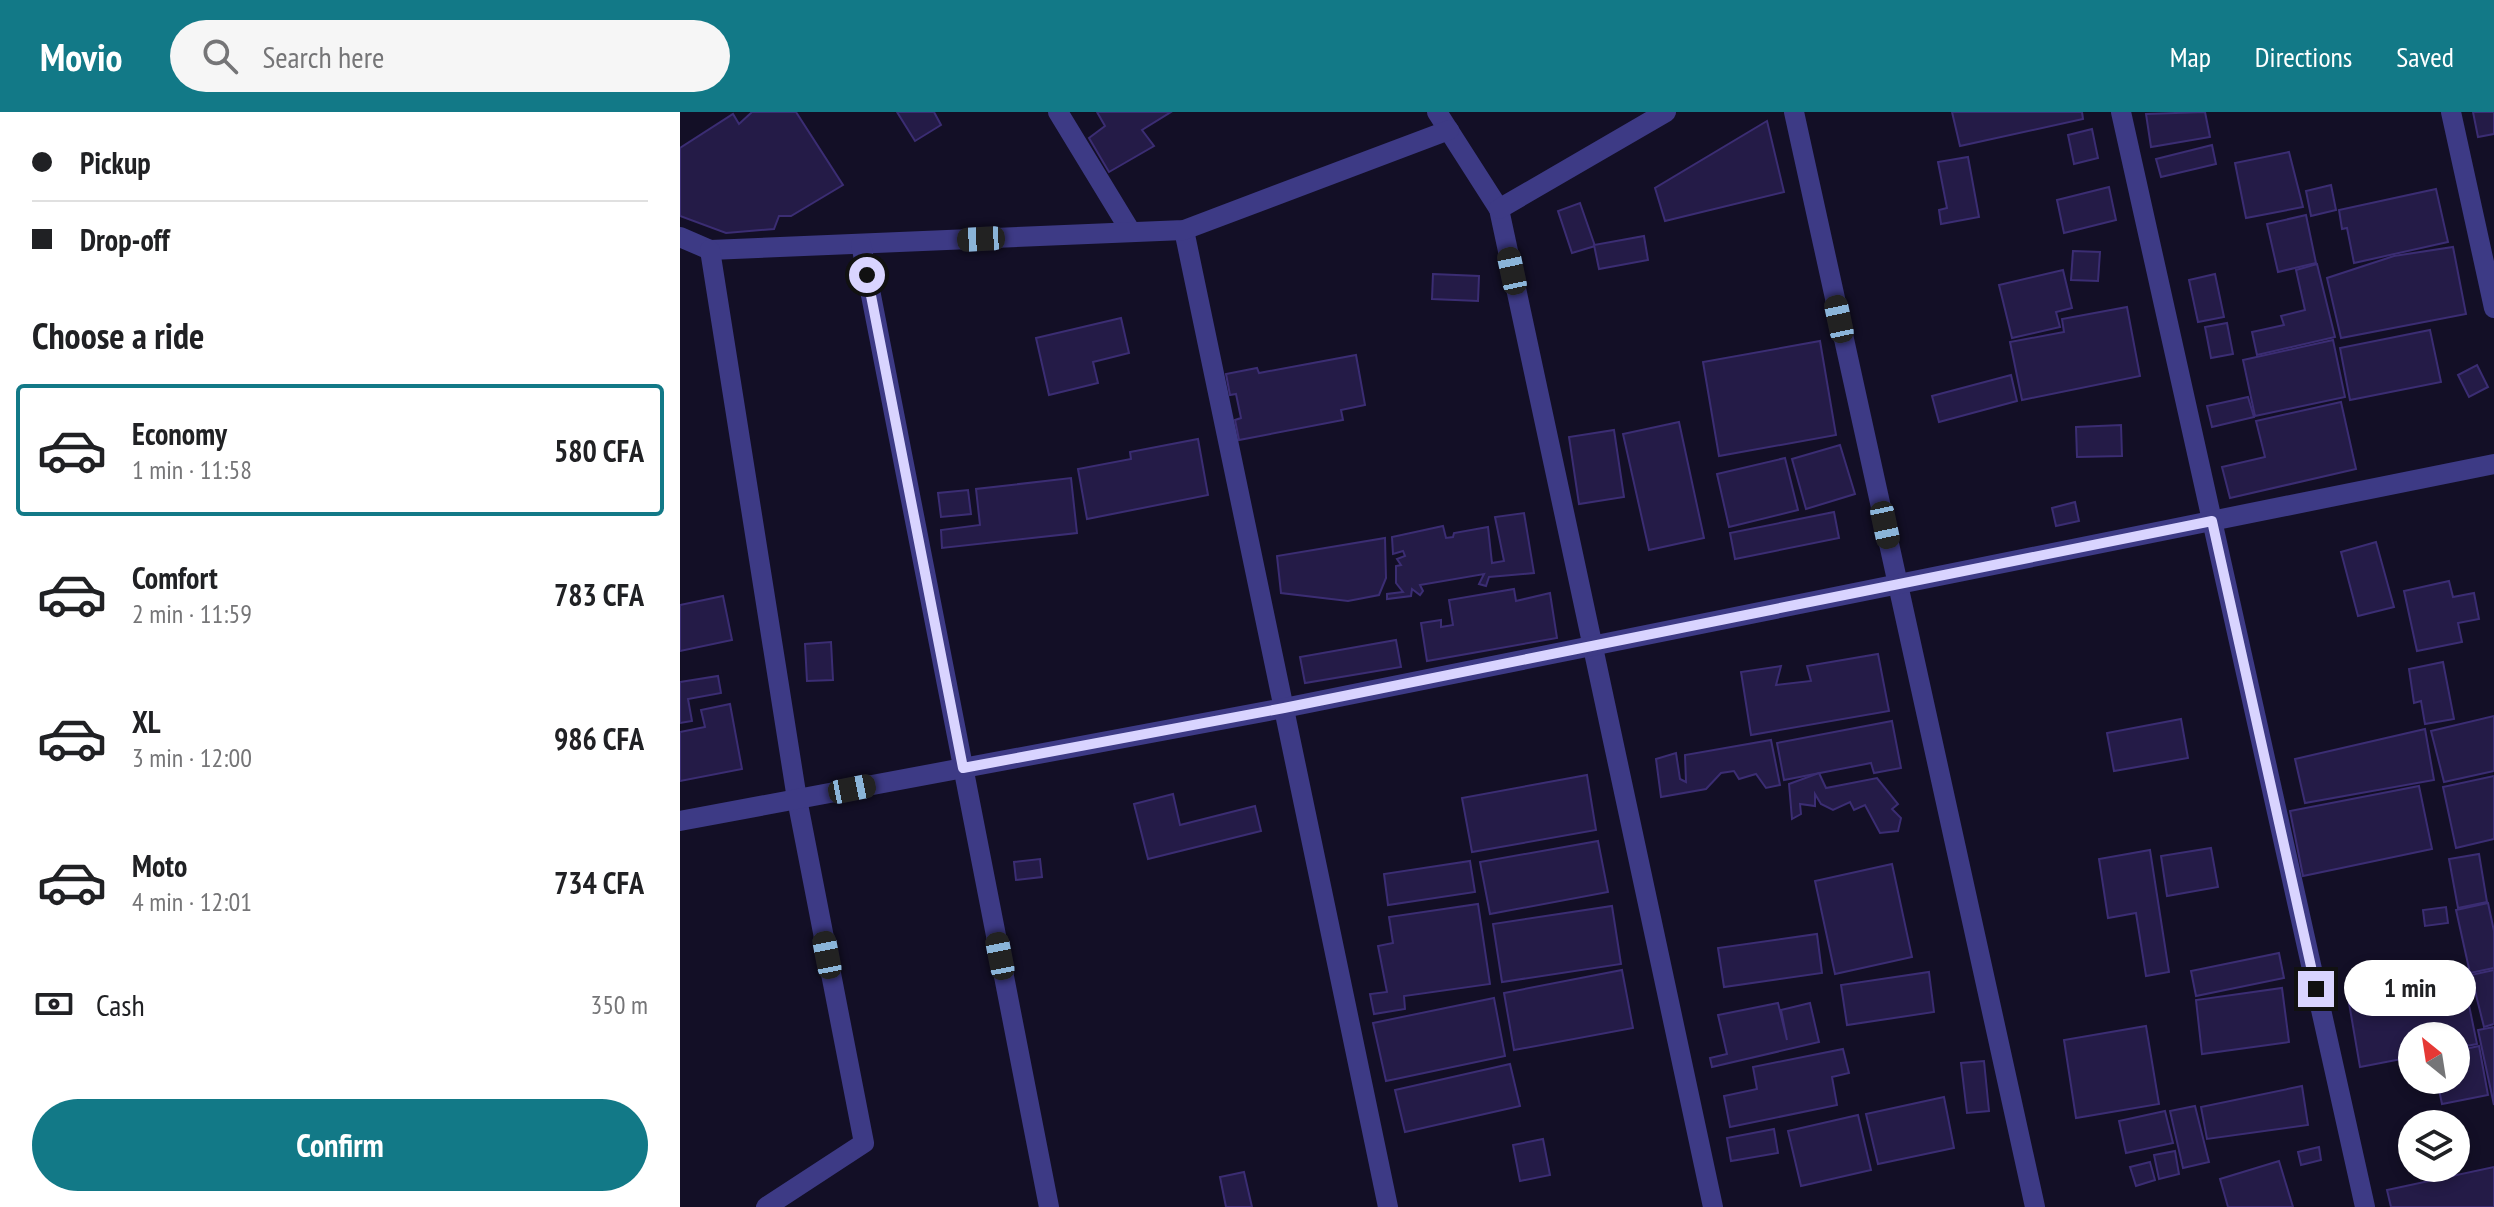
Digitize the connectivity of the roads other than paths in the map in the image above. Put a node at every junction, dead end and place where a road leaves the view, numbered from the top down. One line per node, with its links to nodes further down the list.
1 (1058, 112): 10 (street)
2 (1437, 112): 7 (street)
3 (1666, 112): 8 (street)
4 (1794, 112): 17 (street)
5 (2121, 112): 16 (street)
6 (2451, 112): 14 (street)
7 (1449, 130): 8 (street); 9 (street)
8 (1499, 209): 18 (street)
9 (1184, 230): 10 (street); 19 (street)
10 (1131, 232): 12 (street)
11 (680, 237): 13 (street)
12 (861, 244): 13 (street); 20 (street)
13 (710, 250): 21 (street)
14 (2494, 308)
15 (2494, 464): 16 (street)
16 (2212, 521): 17 (street); 28 (street)
17 (1898, 584): 18 (street); 27 (street)
18 (1593, 646): 19 (street); 26 (street)
19 (1284, 708): 20 (street); 25 (street)
20 (963, 768): 21 (street); 24 (street)
21 (797, 799): 22 (street); 23 (street)
22 (680, 821)
23 (766, 1207)
24 (1049, 1207)
25 (1388, 1207)
26 (1713, 1207)
27 (2035, 1207)
28 (2365, 1207)

